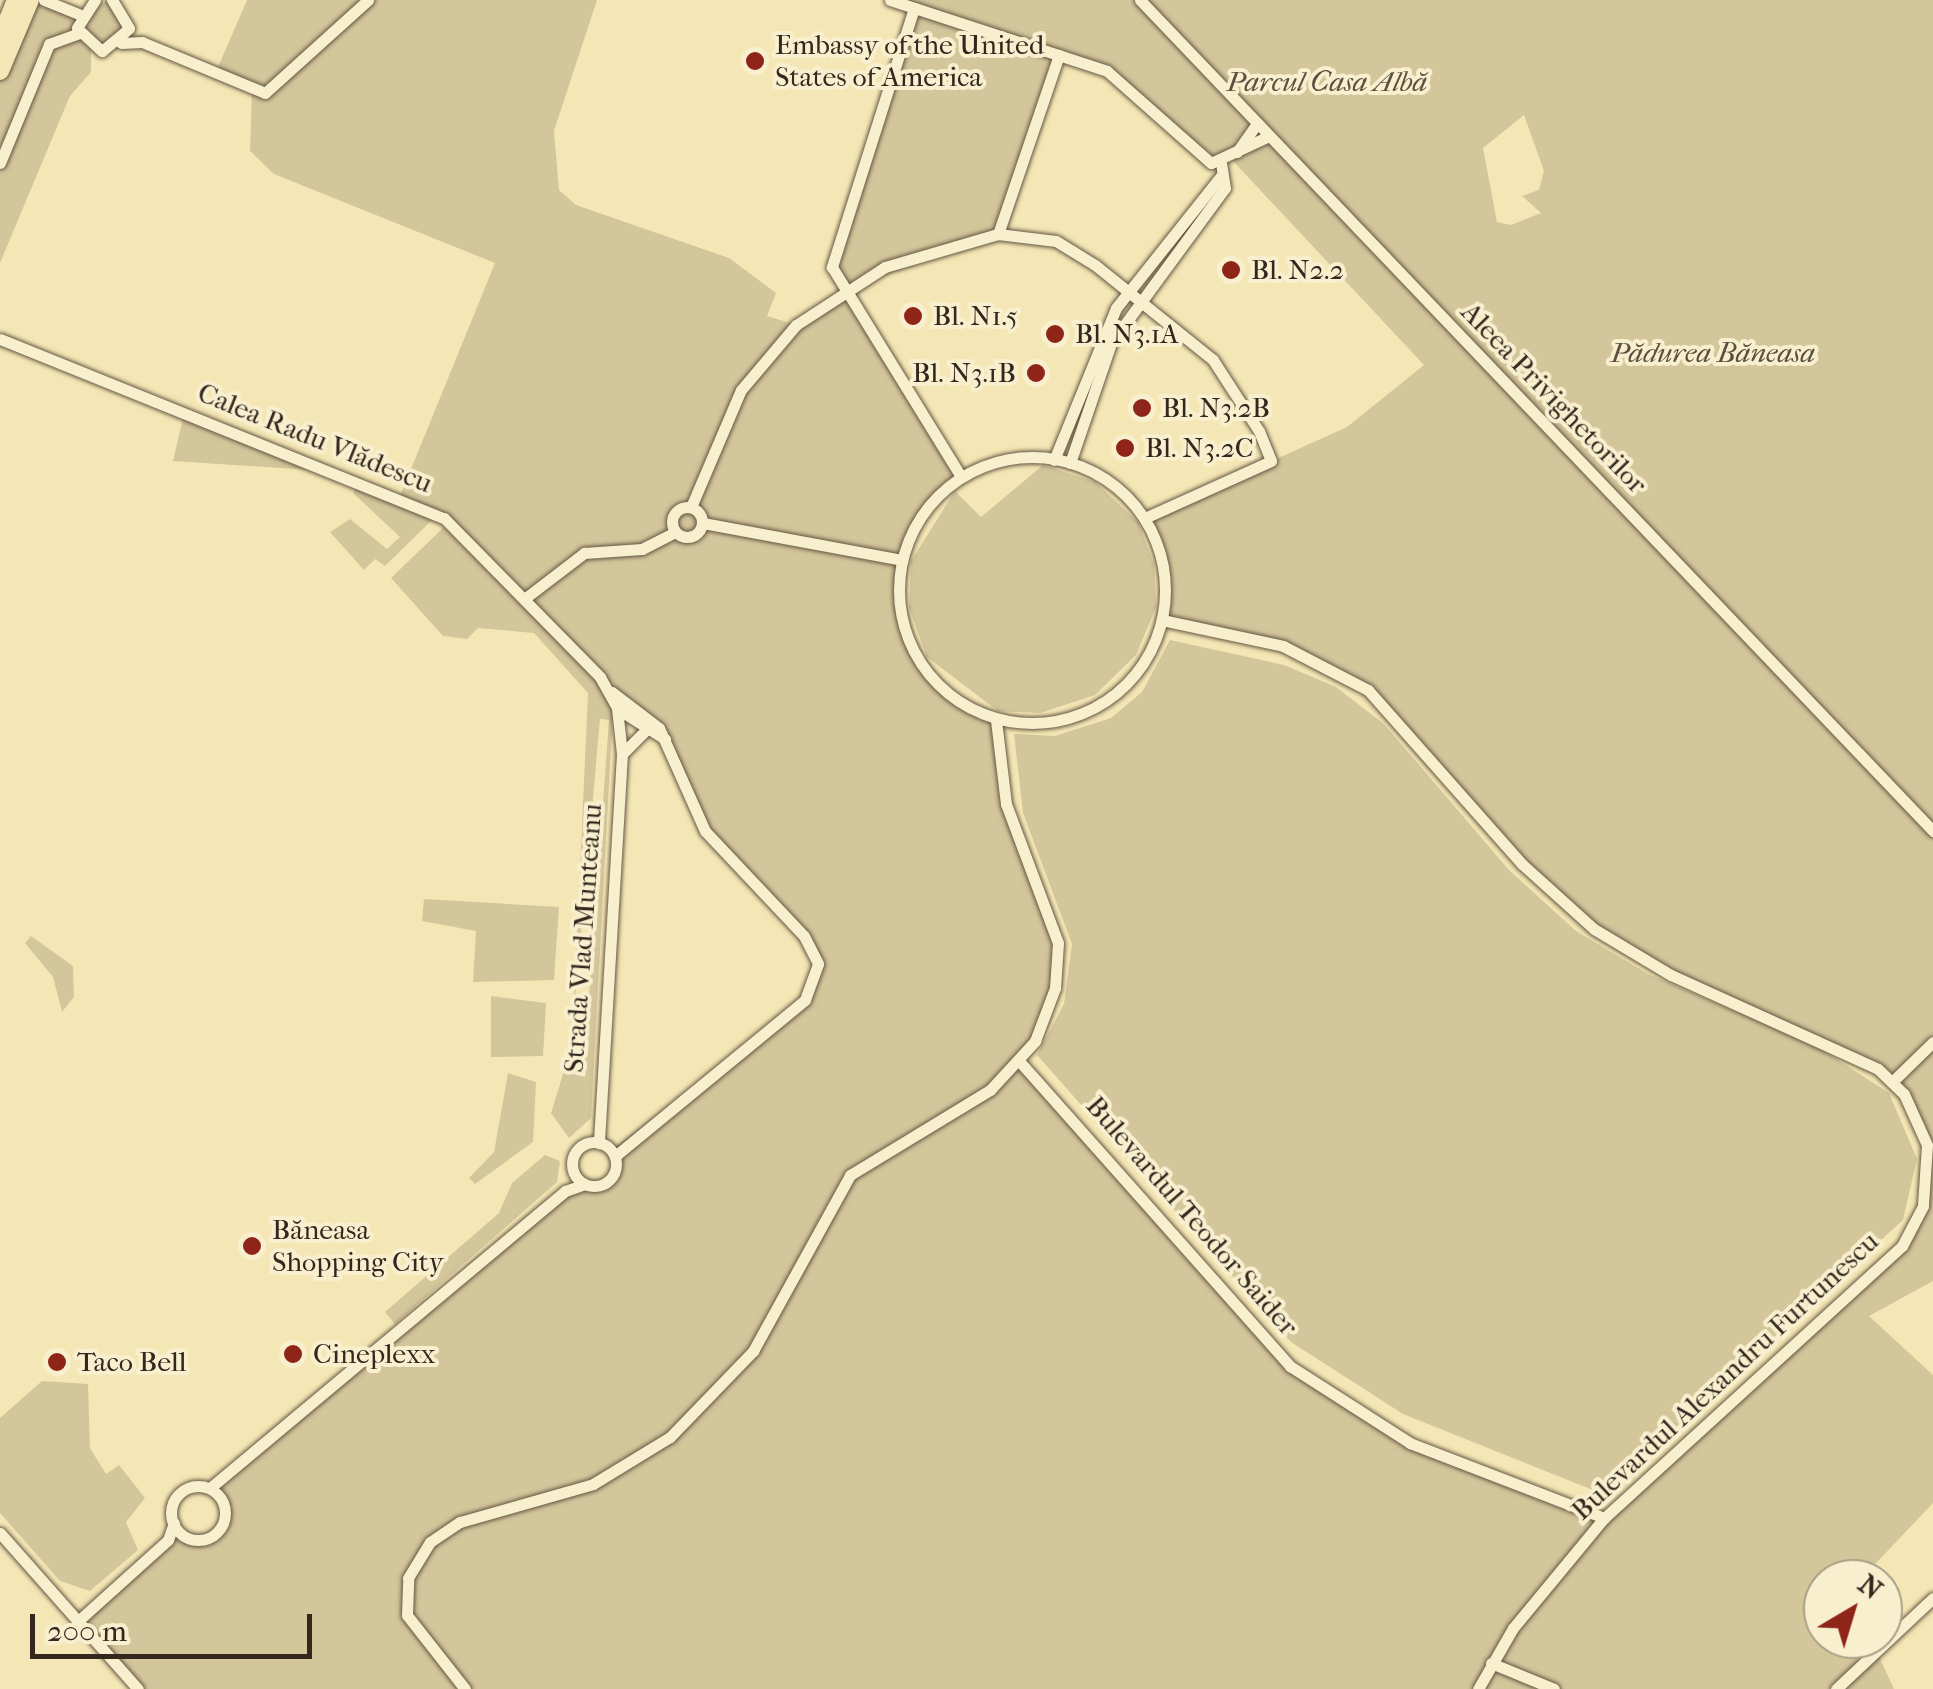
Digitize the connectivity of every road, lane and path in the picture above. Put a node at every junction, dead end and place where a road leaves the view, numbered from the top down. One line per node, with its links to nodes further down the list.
1 (16, 0): 13 (highway)
2 (30, 0): 17 (highway)
3 (44, 0): 10 (street)
4 (94, 0): 10 (street)
5 (112, 0): 11 (street)
6 (368, 0): 14 (street)
7 (890, 0): 9 (street)
8 (1140, 0): 18 (street, Aleea Privighetorilor)
9 (914, 8): 16 (street); 24 (street)
10 (79, 14): 12 (street)
11 (129, 24): 14 (street); 15 (street)
12 (79, 33): 15 (street); 20 (street)
13 (0, 39)
14 (142, 42): 15 (street)
15 (121, 44)
16 (1058, 54): 21 (street); 22 (street)
17 (0, 70)
18 (1258, 123): 19 (street, Aleea Privighetorilor); 21 (street)
19 (1269, 136): 21 (street); 42 (street, Aleea Privighetorilor)
20 (0, 162)
21 (1225, 167): 23 (street); 25 (street)
22 (998, 234): 23 (street); 24 (street)
23 (1127, 290): 25 (street); 27 (street)
24 (842, 291): 29 (street); 30 (street)
25 (1138, 298): 28 (street); 31 (street)
26 (0, 338): 35 (street, Calea Radu Vlădescu)
27 (1054, 460): 28 (street); 29 (street)
28 (1070, 463): 31 (street)
29 (961, 476): 34 (street)
30 (691, 507): 32 (street); 33 (street)
31 (1145, 518): 36 (street)
32 (703, 523): 33 (street); 34 (street)
33 (675, 532): 35 (street)
34 (902, 560): 38 (street)
35 (528, 596): 37 (street, Calea Radu Vlădescu)
36 (1162, 620): 38 (street); 45 (street)
37 (610, 690): 39 (street, Calea Radu Vlădescu); 40 (street, Calea Radu Vlădescu)
38 (996, 720): 44 (street)
39 (625, 723): 40 (street); 41 (street, Calea Radu Vlădescu)
40 (648, 724): 41 (street); 46 (street, Calea Radu Vlădescu)
41 (622, 754): 47 (street, Strada Vlad Munteanu)
42 (1933, 830)
43 (1933, 1042): 45 (street)
44 (1020, 1062): 55 (street, Bulevardul Teodor Saider); 64 (street)
45 (1893, 1081): 55 (street, Bulevardul Alexandru Furtunescu)
46 (635, 1137): 47 (street, Calea Radu Vlădescu); 48 (street, Calea Radu Vlădescu)
47 (597, 1144): 48 (street); 49 (street)
48 (615, 1156): 50 (street, Calea Radu Vlădescu)
49 (574, 1171): 50 (street); 51 (street)
50 (585, 1184): 51 (street)
51 (565, 1191): 52 (street)
52 (225, 1483): 53 (street); 54 (street)
53 (210, 1488): 54 (street); 56 (street)
54 (221, 1498): 58 (street)
55 (1604, 1518): 62 (street, Bulevardul Alexandru Furtunescu)
56 (174, 1523): 58 (street); 59 (street)
57 (0, 1533): 61 (street)
58 (188, 1537): 59 (street)
59 (168, 1540): 61 (street)
60 (1933, 1598): 67 (street)
61 (78, 1621): 63 (street)
62 (1491, 1663): 65 (street, Bulevardul Alexandru Furtunescu); 66 (street)
63 (138, 1689)
64 (465, 1689)
65 (1478, 1689)
66 (1554, 1689)
67 (1836, 1689)

